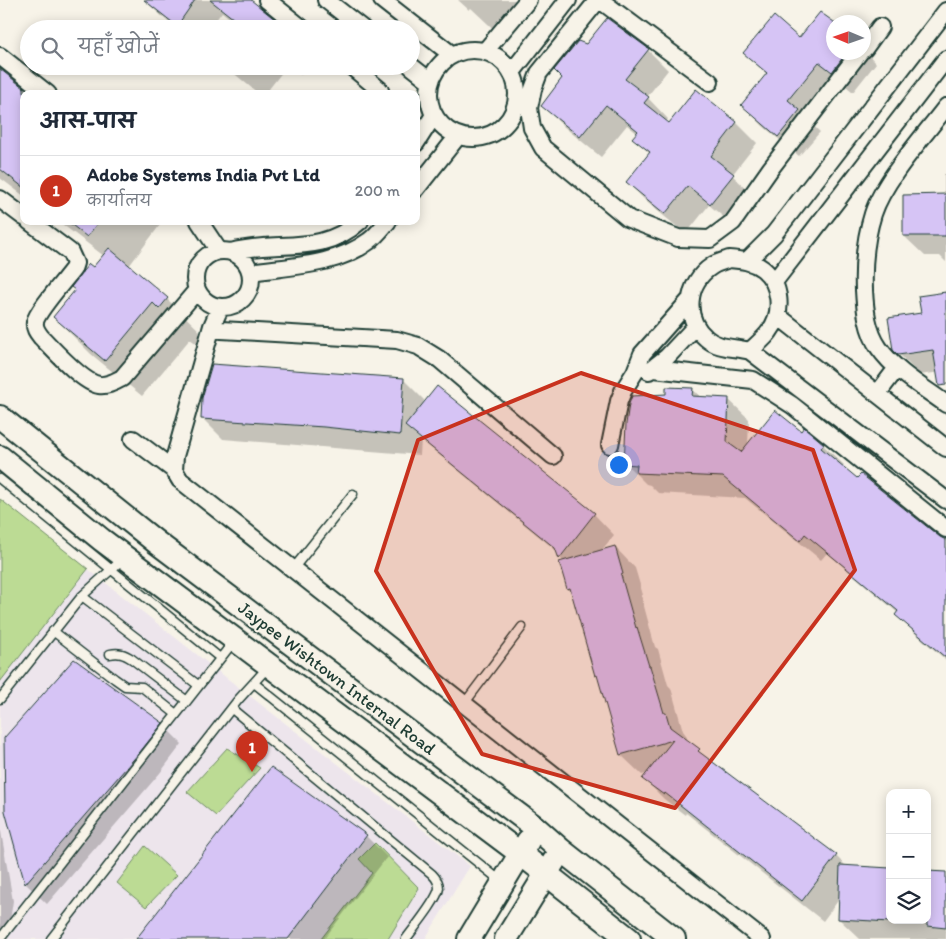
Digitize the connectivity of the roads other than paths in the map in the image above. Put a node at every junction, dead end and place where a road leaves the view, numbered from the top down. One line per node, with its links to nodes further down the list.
1 (267, 0): 8 (street)
2 (326, 0): 9 (street)
3 (382, 0): 10 (street)
4 (528, 0): 14 (street)
5 (568, 0): 20 (street)
6 (599, 0): 18 (street); 25 (street)
7 (946, 11): 40 (street)
8 (293, 20)
9 (352, 20)
10 (408, 20)
11 (880, 27): 13 (street)
12 (420, 29): 15 (street)
13 (871, 39)
14 (486, 50): 15 (street); 20 (street)
15 (452, 54): 24 (street)
16 (0, 56): 19 (street)
17 (946, 58): 42 (street)
18 (854, 60)
19 (20, 72)
20 (512, 72): 30 (street)
21 (420, 73): 24 (street)
22 (24, 75): 26 (street)
23 (362, 75): 27 (street)
24 (430, 81): 29 (street)
25 (710, 82)
26 (43, 90)
27 (380, 90)
28 (946, 107): 50 (street)
29 (434, 116): 30 (street); 31 (street)
30 (458, 136): 32 (street)
31 (420, 137)
32 (420, 184)
33 (0, 199): 34 (street)
34 (20, 214)
35 (34, 225): 43 (street)
36 (202, 225): 39 (street)
37 (356, 225): 39 (street)
38 (384, 225): 41 (street)
39 (225, 251): 41 (street); 43 (street)
40 (747, 261): 42 (street); 44 (street)
41 (251, 272): 45 (street)
42 (774, 282): 46 (street)
43 (197, 290): 45 (street)
44 (689, 301): 48 (street); 52 (street)
45 (220, 308): 47 (street)
46 (778, 316): 49 (street); 53 (street)
47 (212, 326): 59 (street); 61 (street)
48 (696, 326): 49 (street); 51 (street)
49 (750, 351): 64 (street)
50 (897, 368): 53 (street); 54 (street)
51 (654, 369): 52 (street); 65 (street)
52 (635, 372): 57 (street)
53 (878, 394): 58 (street)
54 (946, 404)
55 (0, 417): 82 (street, Jaypee Wishtown Internal Road)
56 (133, 439): 61 (street)
57 (610, 445)
58 (946, 448)
59 (553, 456)
60 (0, 457): 66 (street, Jaypee Wishtown Internal Road)
61 (174, 470): 67 (street)
62 (0, 479): 66 (lane)
63 (353, 494): 67 (lane)
64 (946, 500)
65 (946, 529)
66 (118, 563): 68 (lane); 71 (street, Jaypee Wishtown Internal Road); 73 (lane)
67 (293, 569): 79 (street)
68 (82, 596): 70 (lane); 76 (lane)
69 (522, 627): 79 (lane)
70 (53, 631): 77 (lane); 81 (lane)
71 (235, 640): 73 (lane); 74 (street, Jaypee Wishtown Internal Road)
72 (110, 654): 78 (lane)
73 (220, 658): 76 (lane)
74 (269, 666): 75 (lane); 84 (street, Jaypee Wishtown Internal Road)
75 (254, 683): 80 (lane); 86 (lane)
76 (198, 685): 78 (lane)
77 (0, 699)
78 (186, 701): 81 (lane)
79 (464, 704): 94 (street)
80 (232, 709): 88 (lane); 89 (lane)
81 (176, 714): 87 (lane)
82 (535, 827): 83 (street, Jaypee Wishtown Internal Road); 84 (street)
83 (561, 850): 85 (street); 93 (street, Jaypee Wishtown Internal Road)
84 (521, 854): 85 (street, Jaypee Wishtown Internal Road); 86 (street)
85 (545, 874): 91 (street); 92 (street, Jaypee Wishtown Internal Road)
86 (504, 883): 90 (street)
87 (0, 939)
88 (51, 939)
89 (406, 939)
90 (469, 939)
91 (506, 939)
92 (629, 939)
93 (674, 939)
94 (762, 939)

